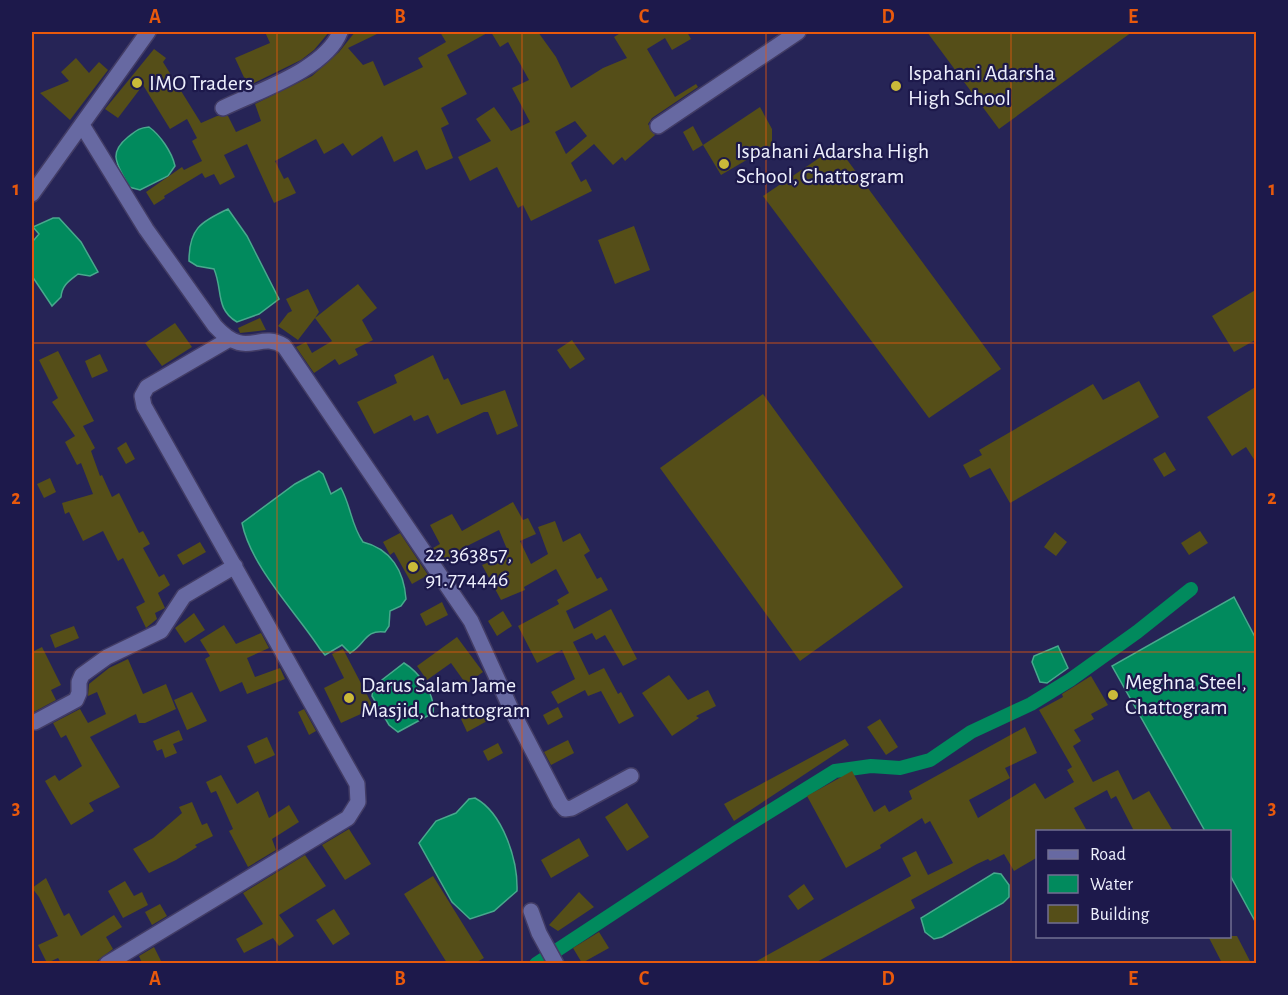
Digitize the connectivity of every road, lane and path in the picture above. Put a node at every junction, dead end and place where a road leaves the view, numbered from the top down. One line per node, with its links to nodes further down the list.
1 (148, 32): 5 (street)
2 (340, 32): 4 (street)
3 (798, 32): 6 (street)
4 (223, 108)
5 (82, 125): 7 (street); 8 (street)
6 (657, 126)
7 (32, 194)
8 (228, 340): 9 (street); 11 (street)
9 (235, 566): 10 (street); 13 (street)
10 (34, 722)
11 (631, 776)
12 (531, 911): 14 (street)
13 (107, 963)
14 (556, 963)

